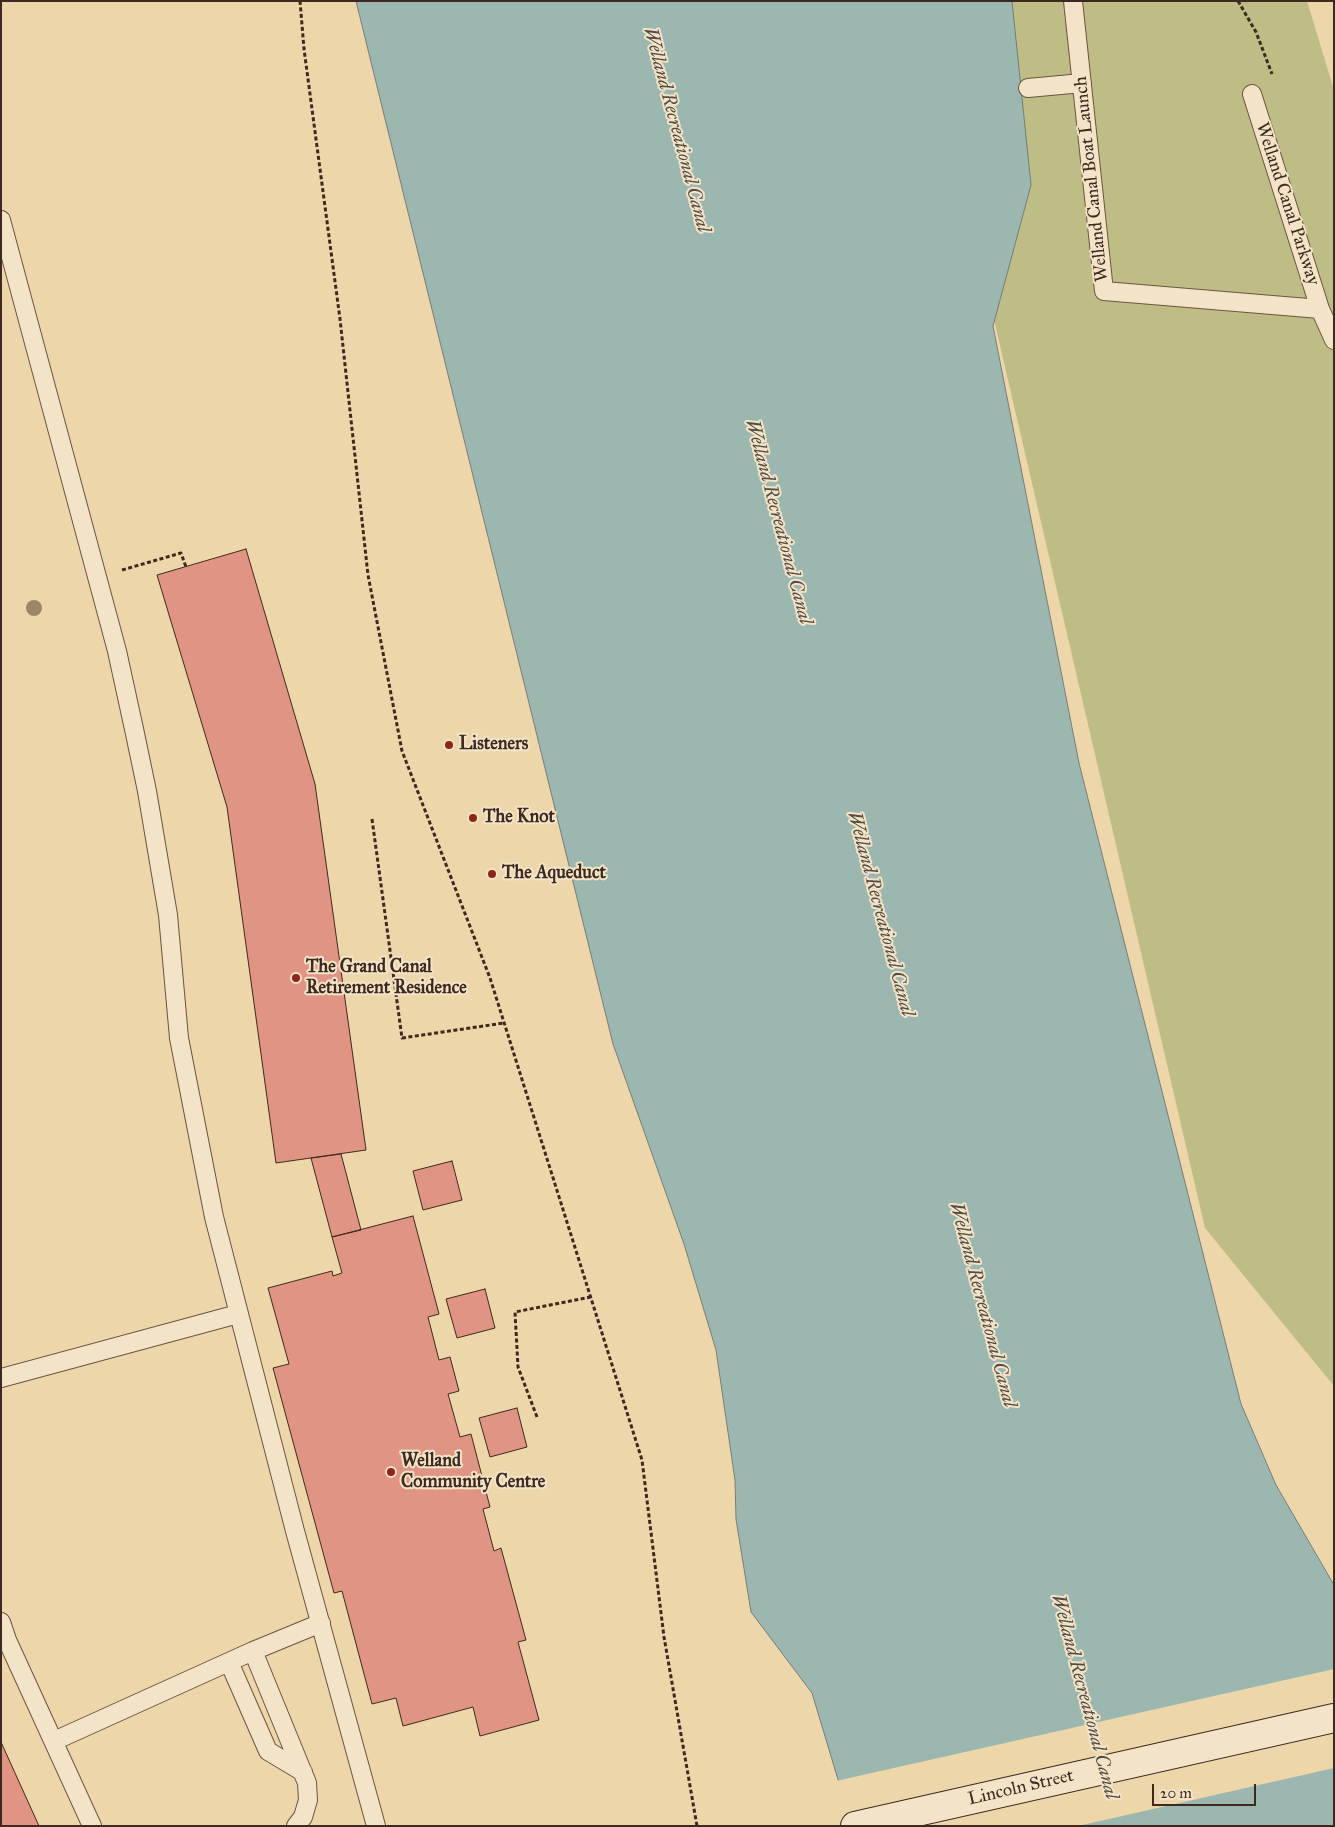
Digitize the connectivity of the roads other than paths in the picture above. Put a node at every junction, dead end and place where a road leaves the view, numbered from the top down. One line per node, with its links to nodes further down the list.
1 (1074, 1): 2 (lane, Welland Canal Boat Launch)
2 (1082, 82): 3 (lane); 6 (lane, Welland Canal Boat Launch)
3 (1028, 88)
4 (1252, 94): 6 (lane, Welland Canal Parkway)
5 (1, 220): 8 (lane)
6 (1320, 309): 7 (lane, Welland Canal Parkway)
7 (1334, 340)
8 (238, 1314): 9 (lane); 11 (lane)
9 (1, 1378)
10 (1, 1622): 15 (lane)
11 (321, 1623): 12 (lane); 19 (lane)
12 (253, 1651): 13 (lane); 16 (lane)
13 (229, 1662): 15 (lane); 16 (lane)
14 (1334, 1718): 20 (main road, Lincoln Street)
15 (54, 1741): 17 (lane)
16 (303, 1772): 18 (lane)
17 (92, 1826)
18 (296, 1826)
19 (376, 1826)
20 (855, 1826)

